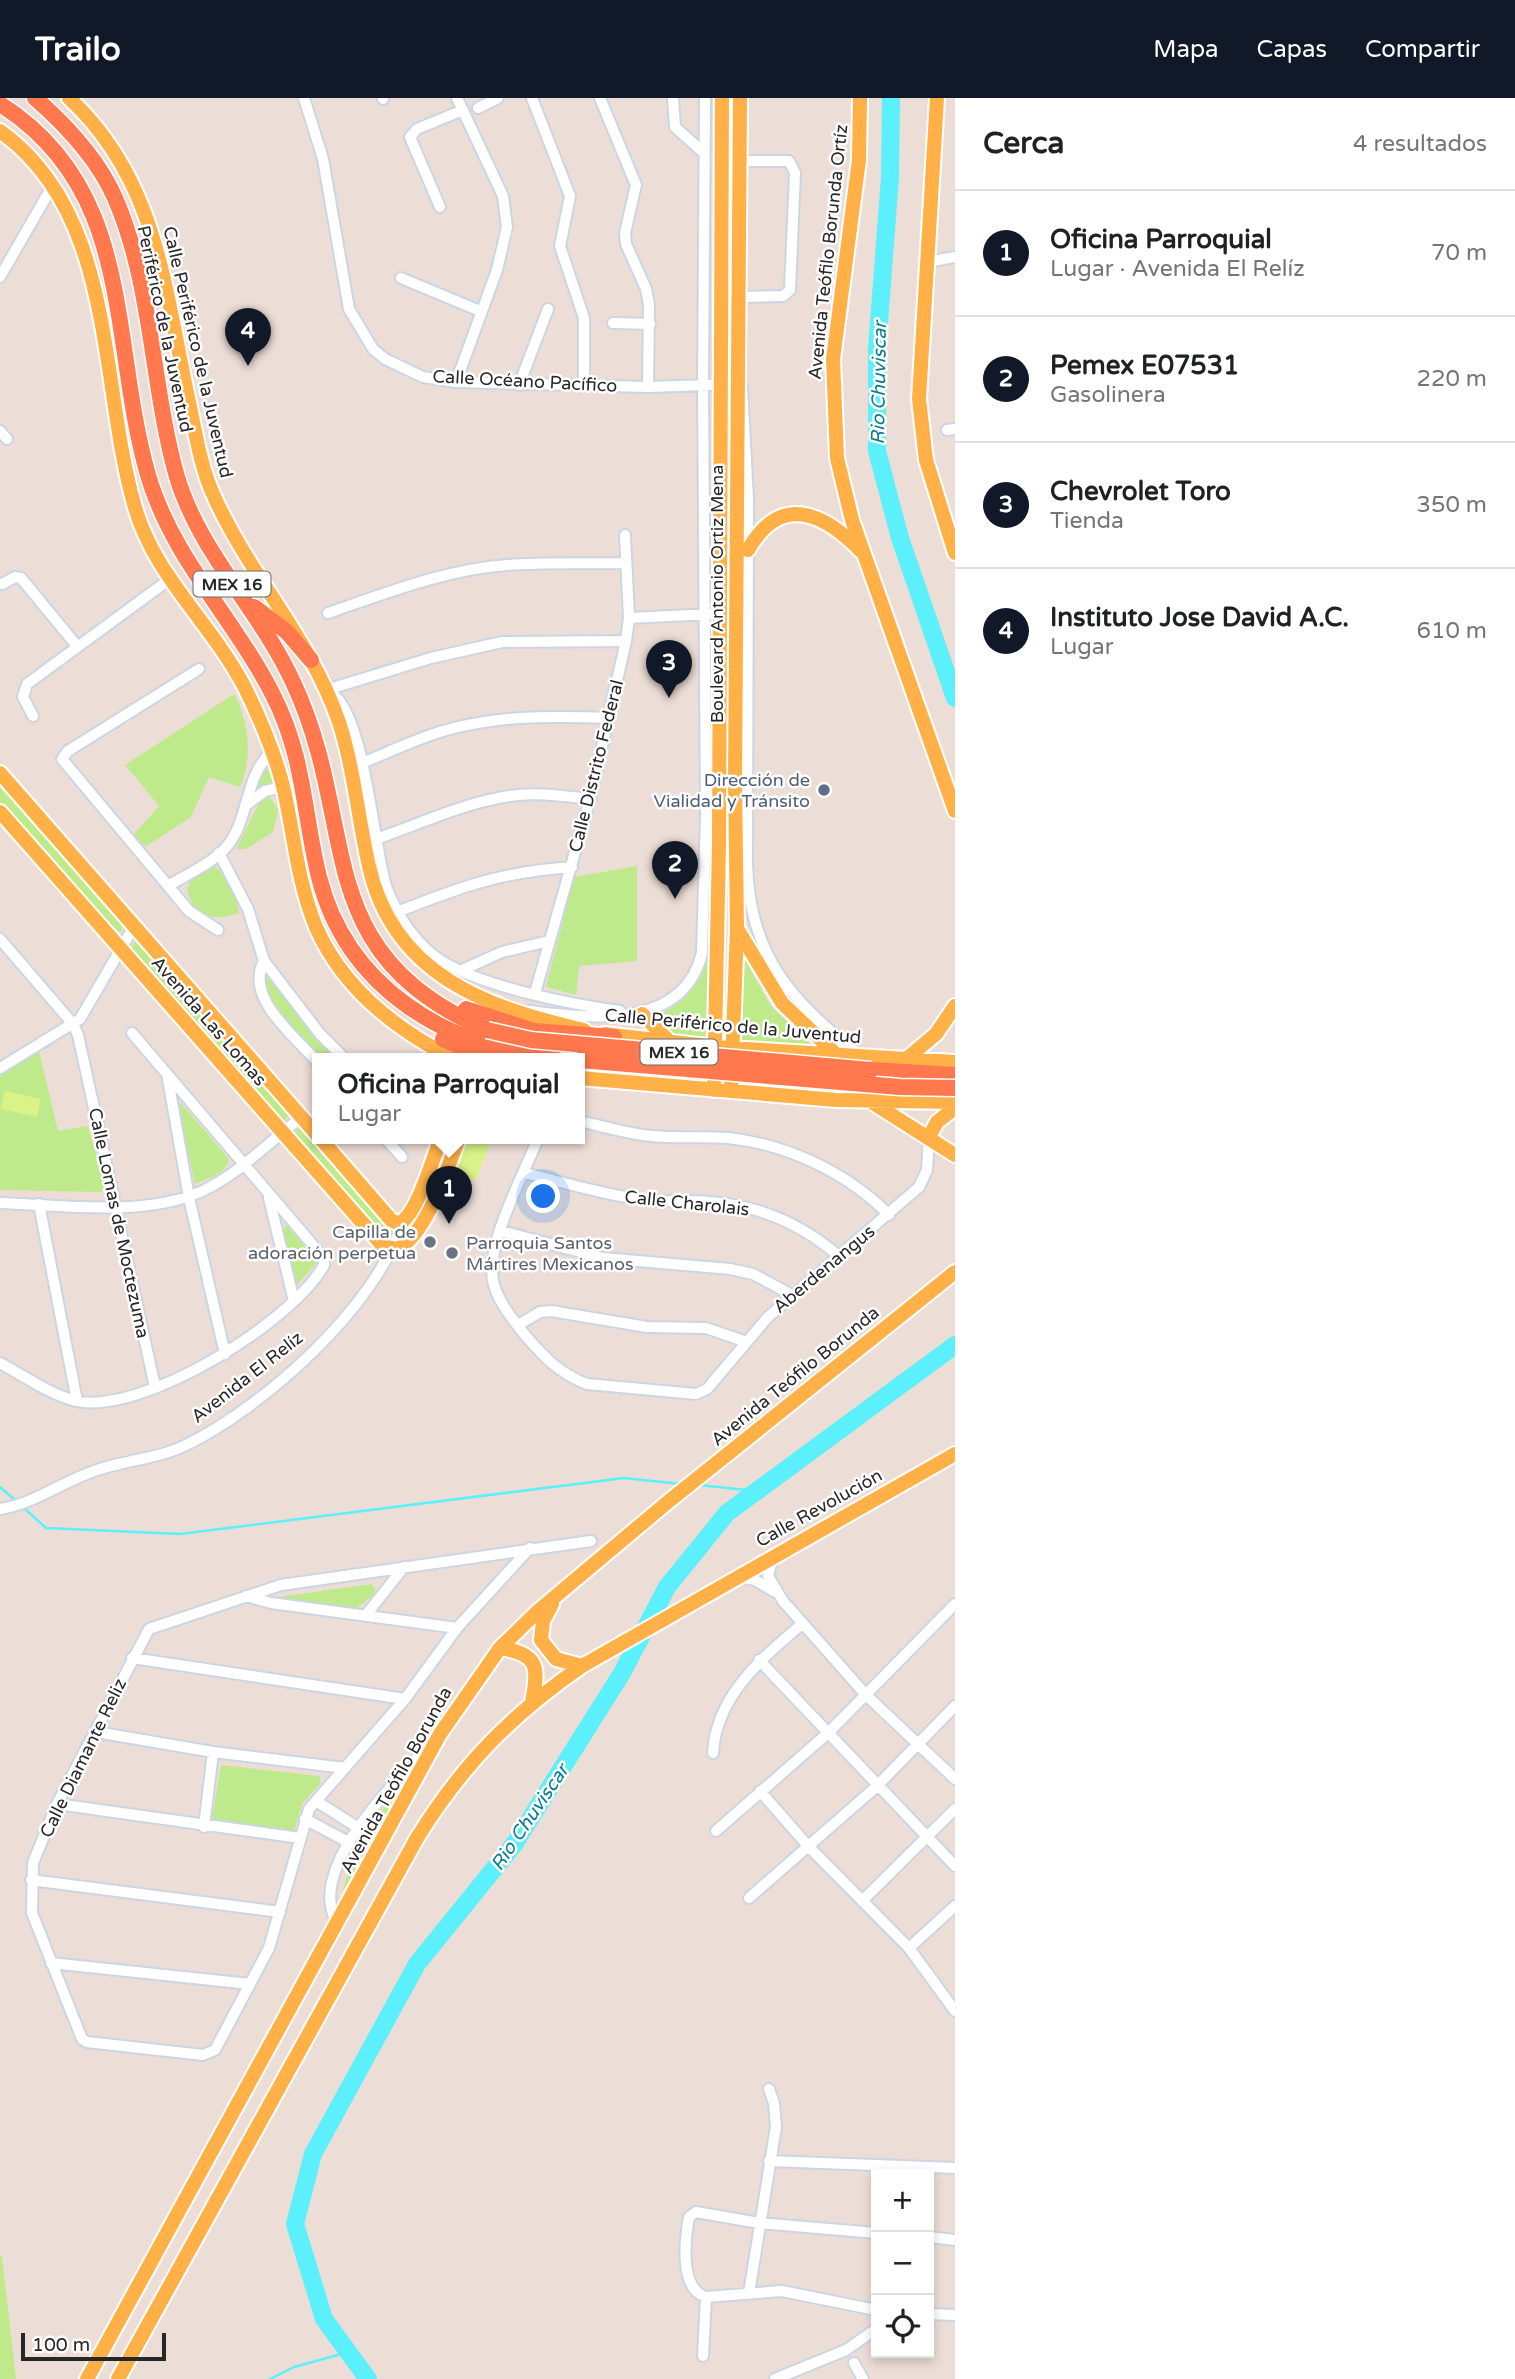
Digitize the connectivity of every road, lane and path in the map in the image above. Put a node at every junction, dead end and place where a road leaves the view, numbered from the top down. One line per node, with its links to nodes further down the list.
1 (35, 98): 45 (highway, Periférico de la Juventud / MEX 16)
2 (69, 98): 51 (main road, Calle Periférico de la Juventud)
3 (304, 98): 31 (street, Calle Océano Pacífico)
4 (457, 98): 16 (street)
5 (498, 98): 15 (street)
6 (532, 98): 32 (street)
7 (600, 98): 30 (street)
8 (673, 98): 18 (street)
9 (705, 98): 18 (street, Boulevard Antonio Ortiz Mena)
10 (722, 98): 33 (main road, Boulevard Antonio Ortiz Mena)
11 (740, 98): 19 (main road, Boulevard Antonio Ortiz Mena)
12 (860, 98): 41 (main road, Avenida Teófilo Borunda Ortíz)
13 (937, 98): 23 (main road)
14 (0, 104): 88 (highway, MEX 16)
15 (478, 108)
16 (463, 110): 21 (street); 28 (street)
17 (0, 131): 20 (main road)
18 (704, 153): 36 (street, Boulevard Antonio Ortiz Mena)
19 (739, 161): 26 (main road, Boulevard Antonio Ortiz Mena); 26 (street)
20 (53, 185): 24 (street); 43 (main road)
21 (440, 207)
22 (955, 257): 23 (street)
23 (928, 262): 40 (main road)
24 (0, 277)
25 (401, 278): 28 (street)
26 (738, 297): 34 (main road, Boulevard Antonio Ortiz Mena)
27 (548, 309): 35 (street)
28 (480, 311): 31 (street)
29 (613, 323): 30 (street)
30 (650, 324): 37 (street)
31 (456, 382): 35 (street, Calle Océano Pacífico)
32 (584, 384): 35 (street, Calle Océano Pacífico); 37 (street, Calle Océano Pacífico)
33 (719, 384): 34 (street, Calle Océano Pacífico); 36 (street, Calle Océano Pacífico); 47 (main road, Boulevard Antonio Ortiz Mena)
34 (738, 384): 39 (street); 71 (main road, Boulevard Antonio Ortiz Mena)
35 (519, 385)
36 (703, 385): 37 (street, Calle Océano Pacífico); 47 (street, Boulevard Antonio Ortiz Mena)
37 (648, 387)
38 (625, 535): 42 (street, Calle Distrito Federal)
39 (748, 550): 41 (main road); 100 (street)
40 (955, 553)
41 (865, 555): 63 (main road, Avenida Teófilo Borunda Ortíz)
42 (626, 563): 46 (street); 48 (street, Calle Distrito Federal)
43 (170, 579): 50 (street); 57 (main road)
44 (2, 584): 50 (street)
45 (242, 597): 51 (highway); 78 (highway, Periférico de la Juventud / MEX 16)
46 (328, 613)
47 (712, 614): 48 (street); 56 (main road, Boulevard Antonio Ortiz Mena)
48 (629, 618): 49 (street, Calle Distrito Federal)
49 (626, 641): 53 (street); 55 (street, Calle Distrito Federal)
50 (77, 646): 54 (street)
51 (311, 660): 53 (main road, Calle Periférico de la Juventud)
52 (199, 669): 68 (street)
53 (326, 690): 58 (street); 81 (main road, Calle Periférico de la Juventud)
54 (33, 716)
55 (609, 718): 58 (street); 61 (street, Calle Distrito Federal)
56 (712, 740): 82 (street, Boulevard Antonio Ortiz Mena); 89 (main road, Boulevard Antonio Ortiz Mena)
57 (272, 751): 60 (main road); 62 (street)
58 (362, 763): 65 (street)
59 (0, 773): 70 (main road, Avenida Las Lomas)
60 (283, 788): 62 (street); 87 (main road)
61 (590, 799): 65 (street); 67 (street, Calle Distrito Federal)
62 (245, 806): 66 (street)
63 (955, 811)
64 (0, 812): 75 (main road, Avenida Las Lomas)
65 (376, 839): 69 (street)
66 (219, 853): 68 (street); 76 (street)
67 (572, 867): 69 (street); 74 (street, Calle Distrito Federal)
68 (168, 886): 72 (street)
69 (397, 912): 77 (street)
70 (133, 928): 75 (street); 111 (main road, Avenida Las Lomas)
71 (737, 928): 90 (main road, Boulevard Antonio Ortiz Mena); 96 (main road)
72 (218, 930)
73 (0, 939): 83 (street)
74 (549, 941): 77 (street); 79 (street, Calle Distrito Federal)
75 (121, 948): 83 (street); 114 (main road, Avenida Las Lomas)
76 (264, 961): 91 (street); 95 (street)
77 (462, 970): 79 (street)
78 (410, 985): 85 (highway); 88 (highway, Periférico de la Juventud / MEX 16)
79 (535, 993): 82 (street)
80 (955, 1006): 98 (main road)
81 (503, 1008): 82 (street); 85 (main road, Calle Periférico de la Juventud)
82 (642, 1014): 86 (main road)
83 (73, 1024): 101 (street); 129 (street, Calle Lomas de Moctezuma)
84 (132, 1033): 103 (street)
85 (614, 1037): 86 (main road, Calle Periférico de la Juventud)
86 (670, 1041): 89 (main road, Calle Periférico de la Juventud)
87 (425, 1044): 92 (main road); 93 (main road)
88 (485, 1044): 94 (highway, Periférico de la Juventud / MEX 16); 100 (highway, Periférico de la Juventud / MEX 16, bridge)
89 (715, 1047): 90 (main road, Calle Periférico de la Juventud); 106 (main road, Boulevard Antonio Ortiz Mena)
90 (732, 1048): 96 (main road, Calle Periférico de la Juventud); 107 (main road, Boulevard Antonio Ortiz Mena)
91 (339, 1053)
92 (434, 1053)
93 (442, 1053)
94 (530, 1053)
95 (312, 1056)
96 (838, 1056): 100 (main road, Calle Periférico de la Juventud)
97 (585, 1060): 105 (highway, MEX 16, bridge)
98 (905, 1060): 99 (main road, Calle Periférico de la Juventud); 100 (main road, Calle Periférico de la Juventud)
99 (955, 1062)
100 (867, 1064): 102 (highway, Calle Periférico de la Juventud / MEX 16)
101 (0, 1068)
102 (955, 1075)
103 (167, 1076): 123 (street); 126 (street)
104 (585, 1078): 106 (main road)
105 (955, 1088)
106 (714, 1090): 107 (main road)
107 (731, 1090): 108 (main road)
108 (872, 1102): 109 (main road); 115 (main road)
109 (955, 1102)
110 (955, 1108): 115 (main road)
111 (302, 1117): 113 (main road, Avenida Las Lomas); 114 (street)
112 (585, 1122): 130 (street)
113 (312, 1129)
114 (280, 1133): 123 (street); 133 (main road, Avenida Las Lomas)
115 (929, 1137): 121 (main road); 130 (street, Aberdenangus)
116 (325, 1144): 131 (main road, Avenida Las Lomas)
117 (390, 1144): 122 (street)
118 (439, 1144): 131 (main road)
119 (456, 1144): 133 (main road, Avenida El Relíz)
120 (536, 1144): 124 (street)
121 (955, 1155)
122 (402, 1157)
123 (242, 1164): 125 (street); 126 (street)
124 (524, 1173): 132 (street); 134 (street, Calle Charolais)
125 (269, 1195): 138 (street); 138 (street)
126 (189, 1198): 129 (street); 142 (street)
127 (0, 1203): 128 (street)
128 (39, 1204): 129 (street); 145 (street)
129 (114, 1206): 144 (street, Calle Lomas de Moctezuma)
130 (889, 1215): 134 (street, Aberdenangus)
131 (402, 1223): 133 (street)
132 (501, 1231): 137 (street); 140 (street)
133 (393, 1251): 147 (street, Avenida El Relíz)
134 (840, 1257): 137 (street, Aberdenangus)
135 (955, 1265): 139 (main road)
136 (955, 1272): 139 (main road, Avenida Teófilo Borunda)
137 (792, 1295): 141 (street, Aberdenangus)
138 (294, 1301): 142 (street)
139 (918, 1301): 153 (main road, Avenida Teófilo Borunda)
140 (517, 1325): 141 (street); 141 (street, Aberdenangus)
141 (744, 1341)
142 (225, 1353): 144 (street)
143 (0, 1363): 145 (street)
144 (155, 1387): 145 (street)
145 (77, 1401)
146 (955, 1454): 150 (main road, Calle Revolución)
147 (0, 1509)
148 (591, 1541): 149 (street, Calle Diamante Reliz)
149 (530, 1548): 151 (street, Calle Diamante Reliz); 159 (street, Calle Diamante Reliz)
150 (773, 1555): 152 (main road, Calle Revolución); 154 (street)
151 (404, 1567): 155 (street, Calle Diamante Reliz); 157 (street)
152 (736, 1576): 154 (street); 163 (main road, Calle Revolución)
153 (558, 1594): 160 (main road, Avenida Teófilo Borunda); 163 (main road)
154 (778, 1594): 158 (street)
155 (246, 1596): 157 (street); 161 (street, Calle Diamante Reliz)
156 (955, 1604): 164 (street)
157 (366, 1615): 159 (street)
158 (803, 1624): 162 (street); 164 (street)
159 (457, 1628): 165 (street, Calle Diamante Reliz)
160 (500, 1648): 166 (main road); 170 (main road, Avenida Teófilo Borunda)
161 (132, 1658): 165 (street); 168 (street, Calle Diamante Reliz)
162 (759, 1660): 169 (street); 173 (street)
163 (582, 1666): 166 (main road)
164 (866, 1695): 169 (street); 171 (street)
165 (405, 1699): 174 (street, Calle Diamante Reliz)
166 (532, 1702): 195 (main road)
167 (955, 1706): 171 (street)
168 (96, 1732): 172 (street); 179 (street, Calle Diamante Reliz)
169 (828, 1733): 176 (street); 177 (street)
170 (440, 1734): 183 (street); 196 (main road, Avenida Teófilo Borunda)
171 (918, 1745): 175 (street); 176 (street)
172 (213, 1752): 174 (street); 182 (street)
173 (712, 1753)
174 (345, 1768): 178 (street, Calle Diamante Reliz)
175 (955, 1779)
176 (876, 1787): 185 (street); 188 (street)
177 (760, 1791): 184 (street); 188 (street)
178 (316, 1801): 181 (street, Calle Diamante Reliz); 183 (street)
179 (57, 1804): 182 (street); 190 (street, Calle Diamante Reliz)
180 (955, 1809): 185 (street)
181 (305, 1819): 186 (street, Calle Diamante Reliz); 187 (street)
182 (204, 1827): 186 (street)
183 (357, 1827): 187 (street)
184 (716, 1831)
185 (927, 1837): 189 (street); 192 (street)
186 (300, 1838): 194 (street, Calle Diamante Reliz)
187 (348, 1842): 196 (street)
188 (809, 1847): 191 (street); 192 (street)
189 (955, 1866)
190 (31, 1880): 194 (street); 198 (street, Calle Diamante Reliz)
191 (749, 1898)
192 (862, 1901): 197 (street)
193 (955, 1906): 197 (street)
194 (280, 1912): 199 (street, Calle Diamante Reliz)
195 (374, 1914): 196 (main road); 217 (main road)
196 (341, 1920): 216 (main road, Avenida Teófilo Borunda)
197 (909, 1948): 200 (street)
198 (51, 1963): 199 (street); 199 (street, Calle Diamante Reliz)
199 (250, 1984)
200 (952, 2005)
201 (769, 2089): 202 (street)
202 (769, 2161): 203 (street); 204 (street)
203 (955, 2168)
204 (759, 2224): 205 (street); 208 (street); 209 (street)
205 (871, 2233)
206 (934, 2238): 207 (street)
207 (955, 2240)
208 (749, 2293): 209 (street); 210 (street)
209 (706, 2297): 214 (street)
210 (871, 2309)
211 (934, 2314): 212 (street)
212 (955, 2315)
213 (871, 2332): 218 (street)
214 (703, 2356)
215 (854, 2363): 219 (street)
216 (88, 2379)
217 (118, 2379)
218 (775, 2379)
219 (863, 2379)

